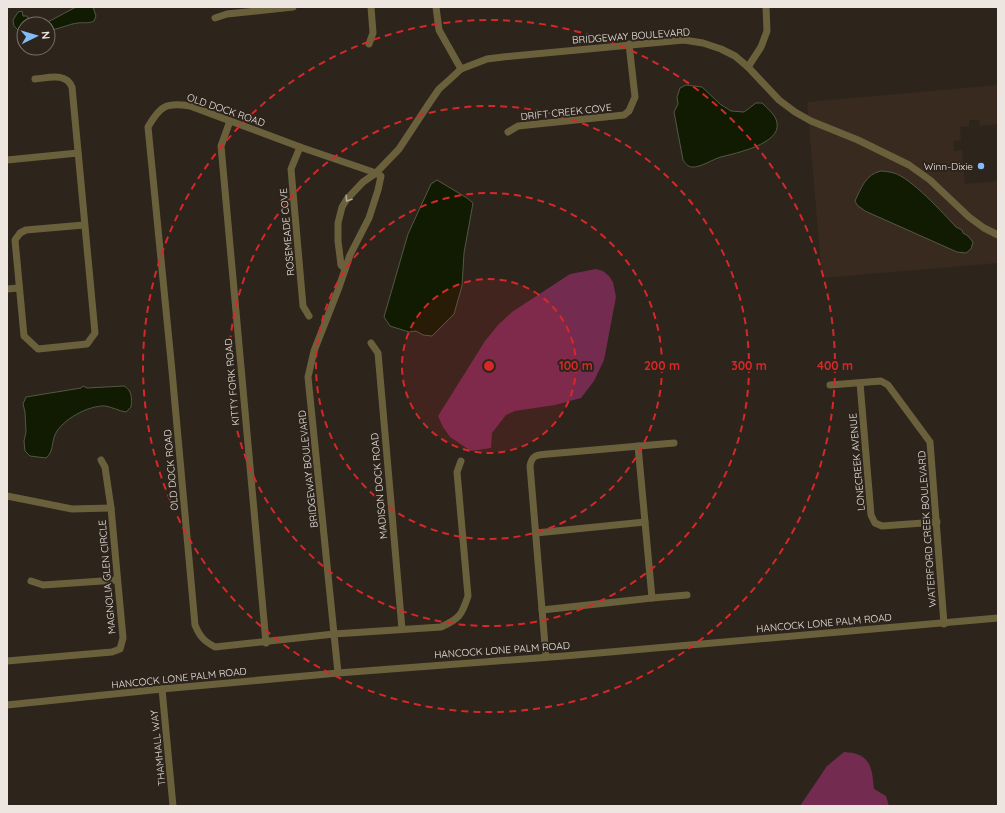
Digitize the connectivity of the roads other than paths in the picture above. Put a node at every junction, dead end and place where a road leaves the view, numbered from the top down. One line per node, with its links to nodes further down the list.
1 (293, 7): 5 (street)
2 (371, 7): 6 (street)
3 (436, 7): 9 (street)
4 (766, 7): 8 (street)
5 (215, 18)
6 (368, 44)
7 (629, 44): 8 (street, BRIDGEWAY BOULEVARD); 9 (street, BRIDGEWAY BOULEVARD); 12 (street, DRIFT CREEK COVE)
8 (748, 67): 18 (street, BRIDGEWAY BOULEVARD)
9 (461, 69): 16 (street, BRIDGEWAY BOULEVARD)
10 (35, 79): 14 (street)
11 (230, 121): 13 (street, OLD DOCK ROAD); 44 (street, KITTY FORK ROAD); 44 (street, OLD DOCK ROAD)
12 (508, 132)
13 (300, 147): 16 (street, OLD DOCK ROAD); 22 (street, ROSEMEADE COVE)
14 (78, 153): 15 (street); 17 (street)
15 (7, 160)
16 (376, 173): 19 (street, BRIDGEWAY BOULEVARD); 19 (street, BRIDGEWAY BOULEVARD, one-way to 19)
17 (84, 225): 20 (street); 20 (street)
18 (998, 235)
19 (345, 269): 43 (street, BRIDGEWAY BOULEVARD)
20 (19, 288): 21 (street)
21 (7, 290)
22 (309, 316)
23 (371, 343): 42 (street, MADISON DOCK ROAD)
24 (860, 383): 25 (street, WATERFORD CREEK BOULEVARD); 33 (street, WATERFORD CREEK BOULEVARD); 33 (street, LONECREEK AVENUE)
25 (830, 385)
26 (674, 443): 27 (street)
27 (638, 446): 32 (street); 34 (street)
28 (101, 460): 31 (street, MAGNOLIA GLEN CIRCLE)
29 (461, 461): 42 (street, OLD DOCK ROAD)
30 (7, 496): 31 (street, MAGNOLIA GLEN CIRCLE)
31 (111, 508): 35 (street, MAGNOLIA GLEN CIRCLE)
32 (645, 522): 34 (street); 38 (street)
33 (937, 522): 41 (street, WATERFORD CREEK BOULEVARD)
34 (536, 533): 39 (street)
35 (117, 580): 36 (street); 46 (street, MAGNOLIA GLEN CIRCLE)
36 (31, 581)
37 (687, 595): 38 (street)
38 (652, 598): 39 (street)
39 (542, 610): 45 (street)
40 (998, 618): 41 (street, HANCOCK LONE PALM ROAD)
41 (944, 624): 45 (street, HANCOCK LONE PALM ROAD)
42 (402, 629): 43 (street, OLD DOCK ROAD)
43 (334, 634): 44 (street, OLD DOCK ROAD); 47 (street, BRIDGEWAY BOULEVARD)
44 (266, 643)
45 (546, 657): 47 (street, HANCOCK LONE PALM ROAD)
46 (7, 661)
47 (338, 673): 48 (street, HANCOCK LONE PALM ROAD)
48 (162, 689): 49 (street, HANCOCK LONE PALM ROAD); 50 (street, THAMHALL WAY)
49 (7, 705)
50 (173, 806)

